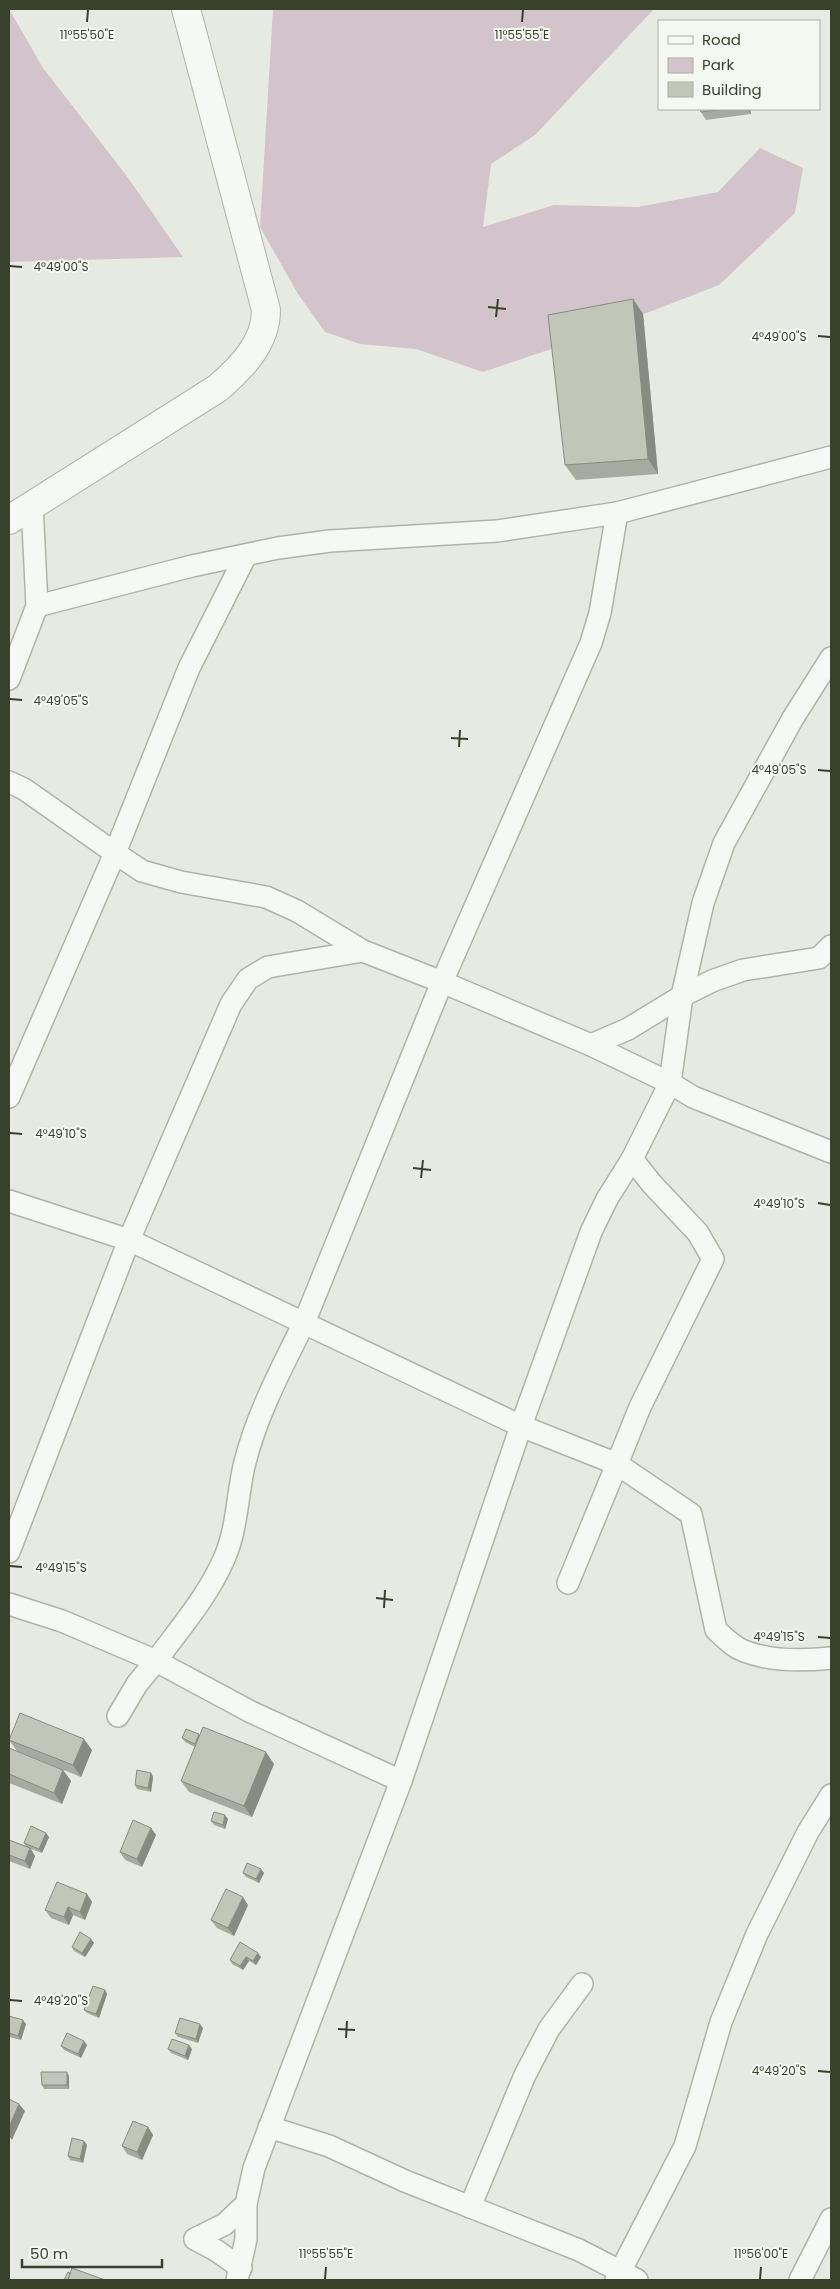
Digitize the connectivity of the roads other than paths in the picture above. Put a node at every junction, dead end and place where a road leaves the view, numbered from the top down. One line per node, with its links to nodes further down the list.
1 (186, 9): 3 (street)
2 (831, 457): 4 (street)
3 (32, 504): 5 (street); 7 (street)
4 (617, 513): 6 (street); 14 (street)
5 (9, 520)
6 (246, 554): 7 (street); 11 (street)
7 (37, 606): 9 (street)
8 (831, 658): 15 (street)
9 (9, 679)
10 (9, 782): 11 (street)
11 (115, 853): 13 (street); 18 (street)
12 (831, 946): 15 (street)
13 (363, 950): 14 (street); 22 (street)
14 (442, 982): 16 (street); 23 (street)
15 (682, 996): 16 (street); 17 (street)
16 (591, 1045): 17 (street)
17 (670, 1083): 19 (street); 20 (street)
18 (9, 1097)
19 (831, 1152)
20 (632, 1159): 24 (street); 25 (street)
21 (9, 1201): 22 (street)
22 (129, 1240): 23 (street); 26 (street)
23 (304, 1323): 24 (street); 30 (street)
24 (521, 1426): 25 (street); 32 (street)
25 (617, 1464): 27 (street); 29 (street)
26 (9, 1552)
27 (568, 1583)
28 (9, 1604): 30 (street)
29 (831, 1658)
30 (156, 1660): 31 (street); 32 (street)
31 (118, 1716)
32 (401, 1781): 35 (street)
33 (831, 1795): 40 (street)
34 (582, 1984): 37 (street)
35 (269, 2127): 36 (street); 37 (street)
36 (246, 2204): 39 (street); 39 (street)
37 (470, 2207): 40 (street)
38 (831, 2219): 41 (street)
39 (239, 2274)
40 (625, 2277)
41 (800, 2280)

